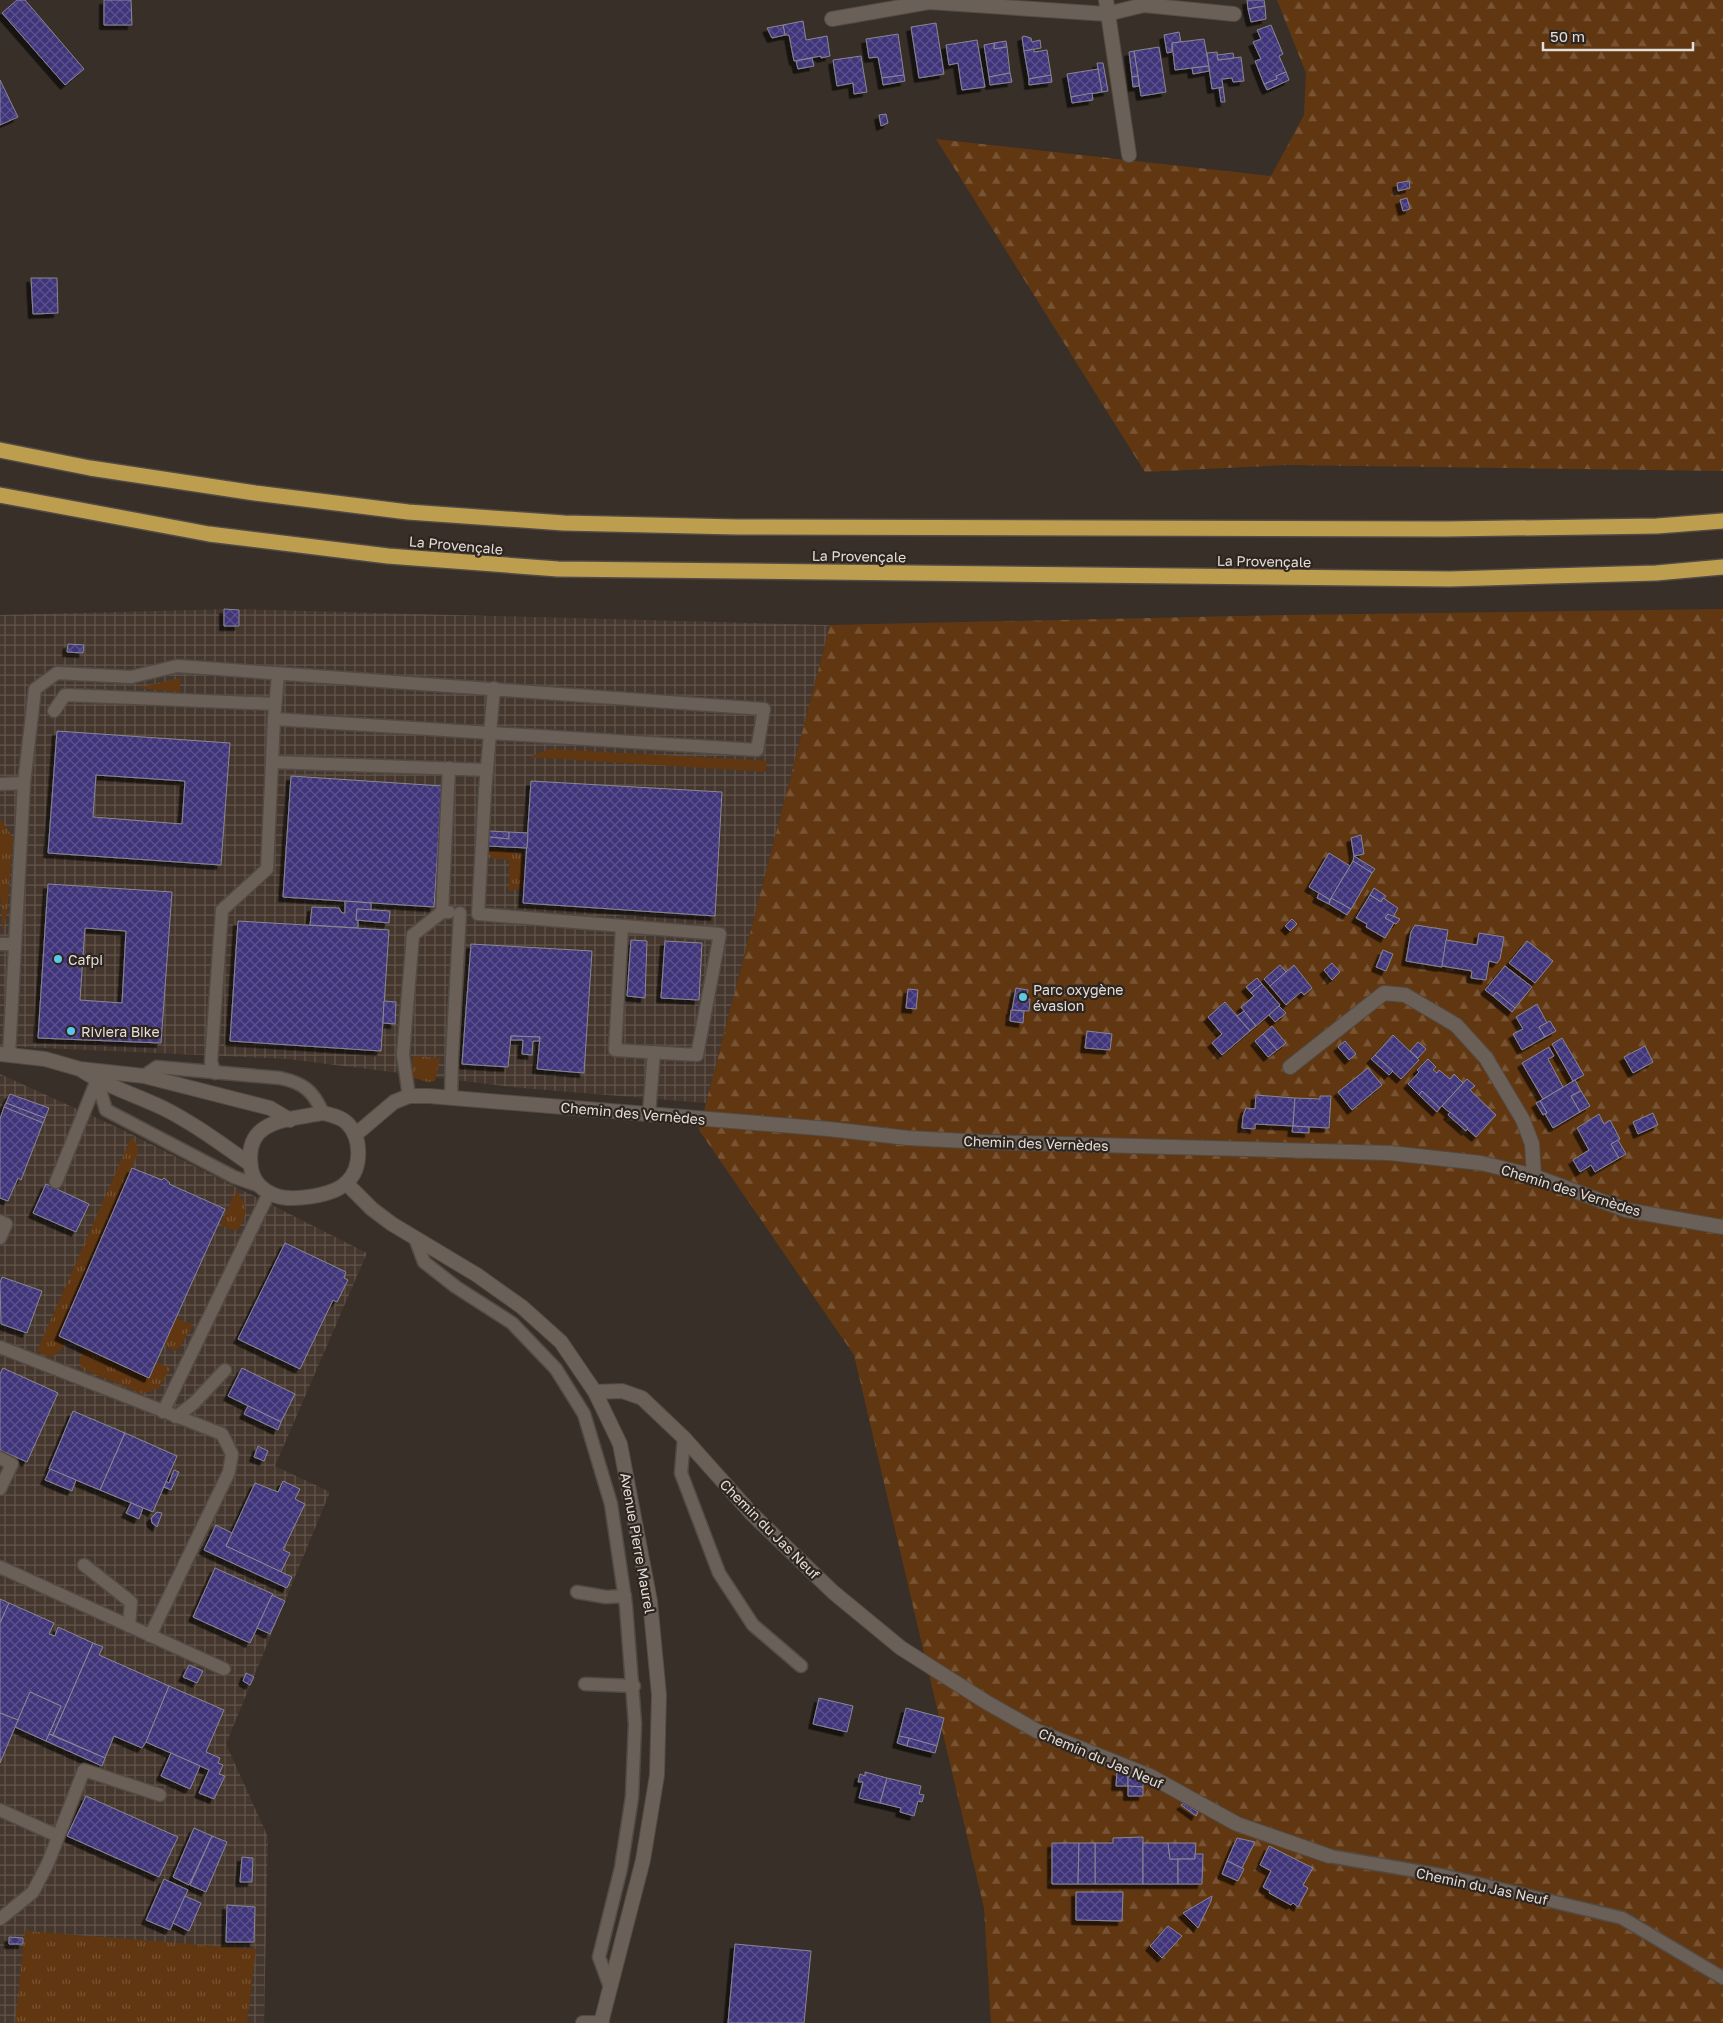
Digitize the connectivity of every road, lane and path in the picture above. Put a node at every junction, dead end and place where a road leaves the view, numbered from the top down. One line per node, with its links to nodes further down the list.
1 (1107, 7): 2 (street); 3 (street); 4 (street)
2 (1234, 14)
3 (832, 19)
4 (1130, 155)
5 (0, 450): 7 (highway, La Provençale)
6 (0, 495): 8 (highway, La Provençale)
7 (1723, 520)
8 (1723, 567)
9 (278, 675): 10 (lane); 11 (lane); 18 (lane)
10 (494, 688): 14 (lane); 14 (lane)
11 (275, 704): 12 (lane); 13 (lane)
12 (54, 712)
13 (274, 719): 14 (lane); 15 (lane)
14 (490, 733): 17 (lane)
15 (272, 762): 16 (lane); 30 (lane)
16 (448, 768): 17 (lane); 20 (lane)
17 (487, 770): 22 (lane)
18 (24, 783): 19 (lane); 25 (lane)
19 (0, 784)
20 (442, 912): 21 (lane); 33 (lane)
21 (460, 913): 22 (lane); 34 (lane)
22 (478, 914): 23 (lane)
23 (622, 926): 26 (lane); 26 (lane)
24 (0, 944): 25 (lane)
25 (15, 944): 27 (lane)
26 (654, 1052): 36 (lane)
27 (4, 1054): 29 (street)
28 (1290, 1066): 40 (street)
29 (80, 1069): 31 (street); 32 (street)
30 (216, 1073): 31 (lane); 35 (lane)
31 (144, 1076): 37 (street)
32 (97, 1080): 39 (street); 41 (lane); 43 (lane)
33 (409, 1096): 34 (street, Chemin des Vernèdes); 38 (street, Chemin des Vernèdes)
34 (451, 1097): 36 (street, Chemin des Vernèdes)
35 (323, 1113): 37 (street); 38 (street)
36 (650, 1114): 40 (street, Chemin des Vernèdes)
37 (290, 1120): 39 (street)
38 (355, 1135): 42 (street)
39 (250, 1164): 43 (street)
40 (1534, 1176): 46 (street, Chemin des Vernèdes)
41 (56, 1182)
42 (346, 1183): 44 (street); 48 (street, Avenue Pierre Maurel)
43 (257, 1185): 44 (street)
44 (269, 1193): 52 (lane)
45 (0, 1221): 47 (lane)
46 (1723, 1227)
47 (0, 1238)
48 (415, 1238): 51 (street, Avenue Pierre Maurel); 60 (lane)
49 (0, 1347): 52 (lane)
50 (225, 1370): 53 (lane)
51 (596, 1392): 54 (street, Chemin du Jas Neuf); 73 (street, Avenue Pierre Maurel)
52 (163, 1412): 53 (lane)
53 (176, 1417): 62 (lane)
54 (684, 1438): 63 (lane); 70 (street, Chemin du Jas Neuf)
55 (0, 1458): 56 (lane)
56 (0, 1489)
57 (84, 1565): 61 (lane)
58 (0, 1567): 61 (lane)
59 (577, 1592): 60 (lane)
60 (625, 1596): 66 (lane)
61 (128, 1626): 62 (lane)
62 (150, 1636): 64 (lane)
63 (801, 1666)
64 (224, 1669)
65 (584, 1684): 66 (lane)
66 (634, 1686): 73 (lane)
67 (160, 1795): 69 (lane)
68 (0, 1810): 69 (lane)
69 (58, 1836): 71 (lane)
70 (1329, 1856): 72 (lane, Chemin du Jas Neuf)
71 (0, 1919)
72 (1723, 1978)
73 (610, 1987): 75 (street, Avenue Pierre Maurel)
74 (583, 2023): 75 (street, Avenue Pierre Maurel)
75 (601, 2023)

